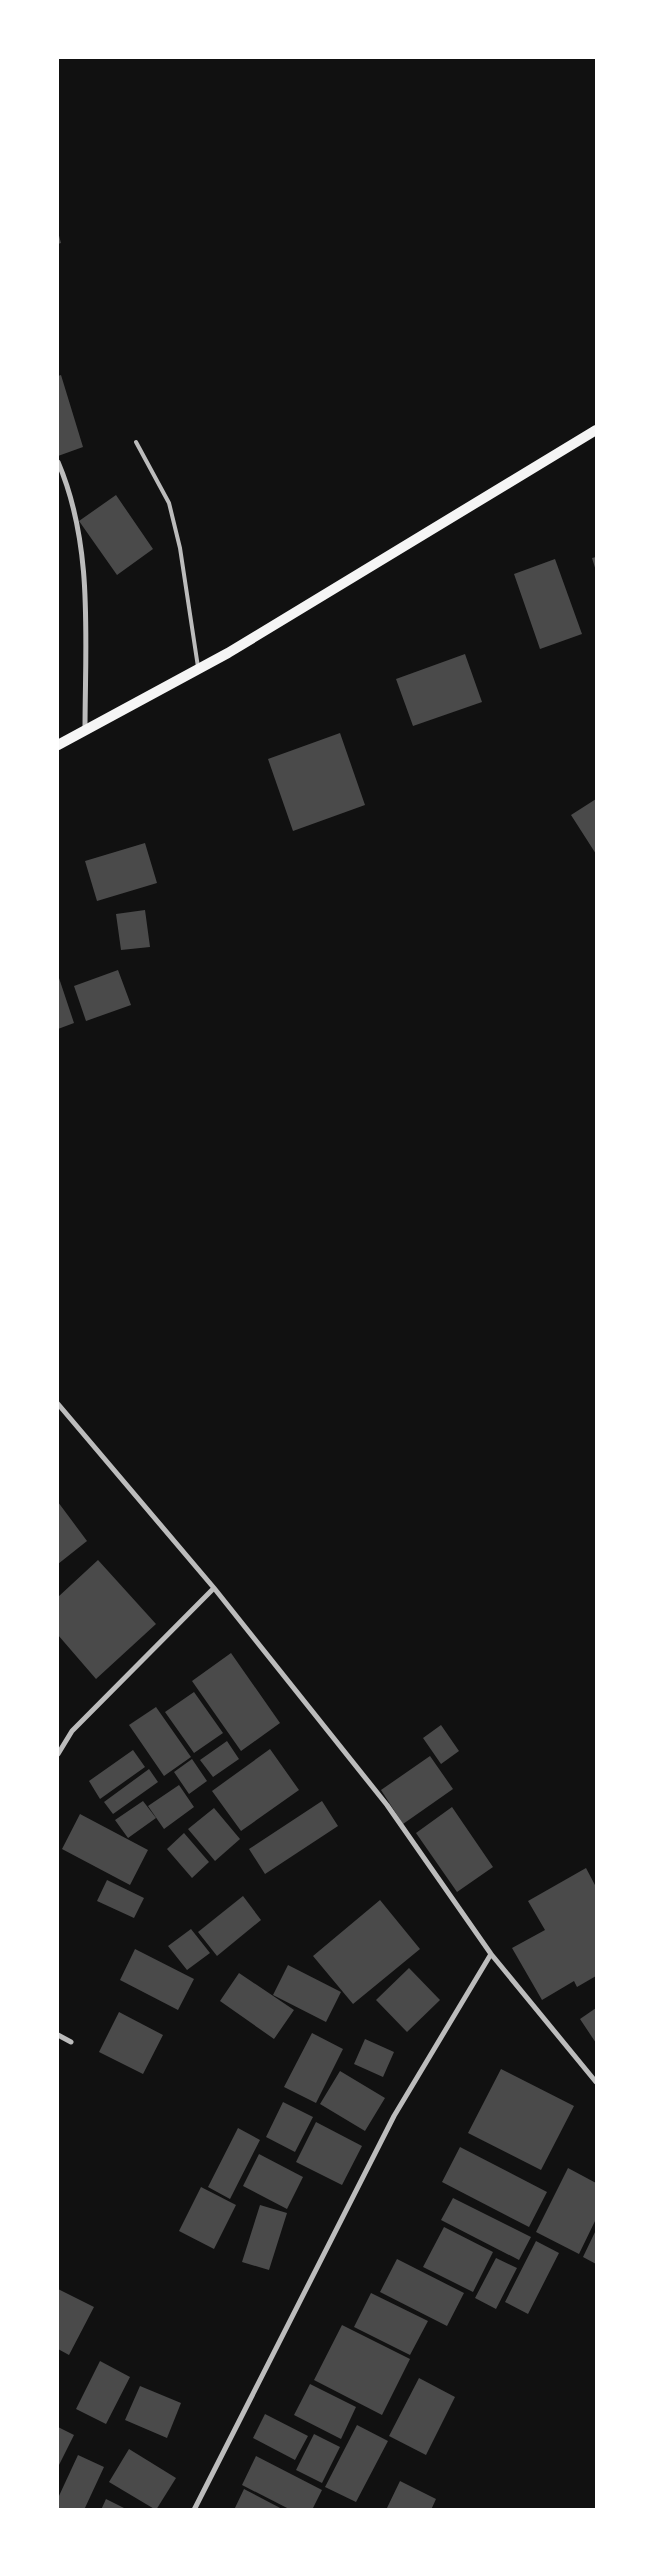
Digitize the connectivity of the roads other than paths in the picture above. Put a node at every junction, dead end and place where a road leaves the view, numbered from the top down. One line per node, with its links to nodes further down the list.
1 (596, 430): 4 (main road)
2 (136, 442): 4 (lane)
3 (58, 462): 5 (street)
4 (198, 669): 5 (main road)
5 (85, 730): 6 (main road)
6 (58, 745)
7 (58, 1404): 8 (street)
8 (214, 1588): 9 (street); 10 (street)
9 (58, 1754)
10 (491, 1954): 13 (street); 14 (street)
11 (58, 2035): 12 (street)
12 (71, 2042)
13 (596, 2082)
14 (194, 2510)

